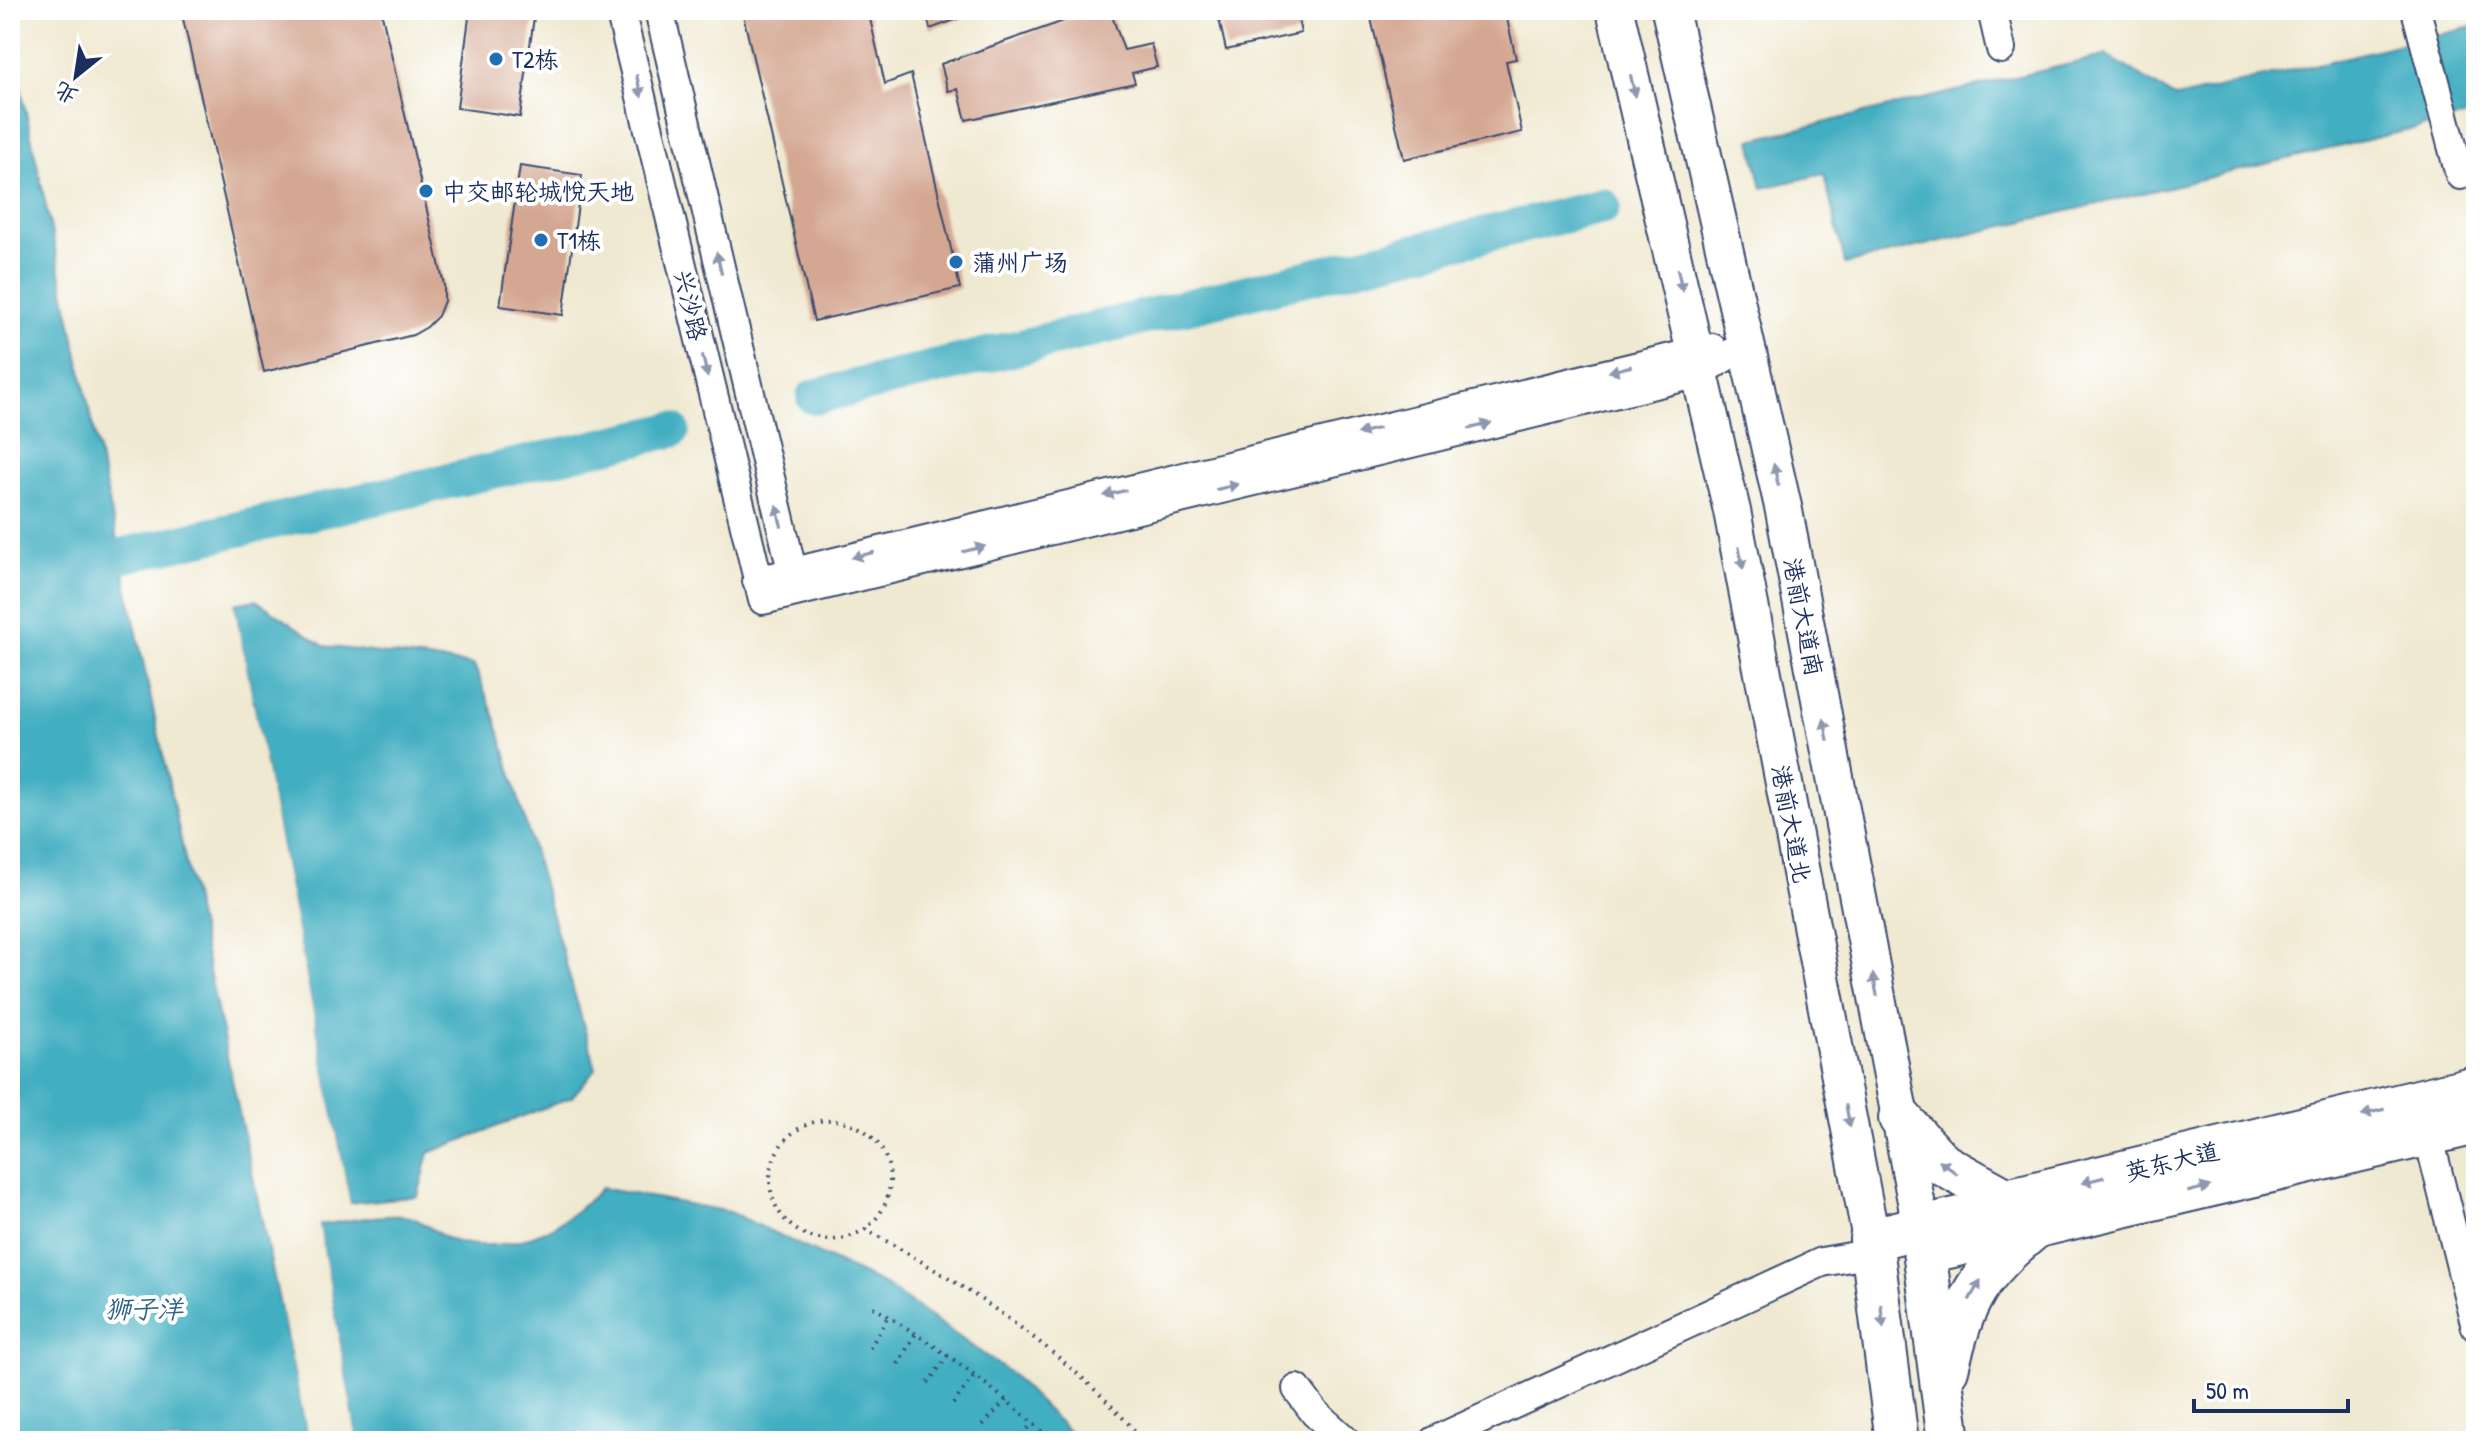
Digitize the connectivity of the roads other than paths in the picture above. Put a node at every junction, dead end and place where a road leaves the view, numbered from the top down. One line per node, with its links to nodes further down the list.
1 (620, 10): 11 (street, 兴沙路, one-way to 11)
2 (659, 10): 11 (street, 兴沙路, one-way to 2)
3 (1615, 10): 10 (main road, 港前大道北, one-way to 10)
4 (1670, 10): 9 (main road, 港前大道南)
5 (1992, 10): 7 (street)
6 (2416, 13): 8 (street)
7 (2001, 49)
8 (2460, 175)
9 (1746, 344): 10 (street); 12 (main road, 港前大道南, one-way to 9)
10 (1698, 361): 11 (street); 13 (main road, 港前大道北, one-way to 13)
11 (795, 582)
12 (1887, 1048): 13 (main road); 16 (main road, 港前大道南)
13 (1837, 1058): 20 (main road, 港前大道北, one-way to 20)
14 (2476, 1087): 15 (highway, 英东大道)
15 (2424, 1117): 17 (highway, 英东大道); 18 (highway, 英东大道); 21 (street)
16 (1900, 1118): 18 (highway, one-way to 16); 19 (main road, 港前大道南)
17 (2476, 1123)
18 (2023, 1212): 19 (highway, 英东大道); 23 (highway, one-way to 18)
19 (1923, 1240): 20 (highway, 英东大道); 23 (highway)
20 (1873, 1251): 24 (highway, 港前大道北, one-way to 24); 27 (street)
21 (2476, 1327)
22 (1297, 1389): 26 (street)
23 (1942, 1390): 25 (highway)
24 (1897, 1437): 25 (highway)
25 (1948, 1437)
26 (1346, 1441)
27 (1434, 1441)

